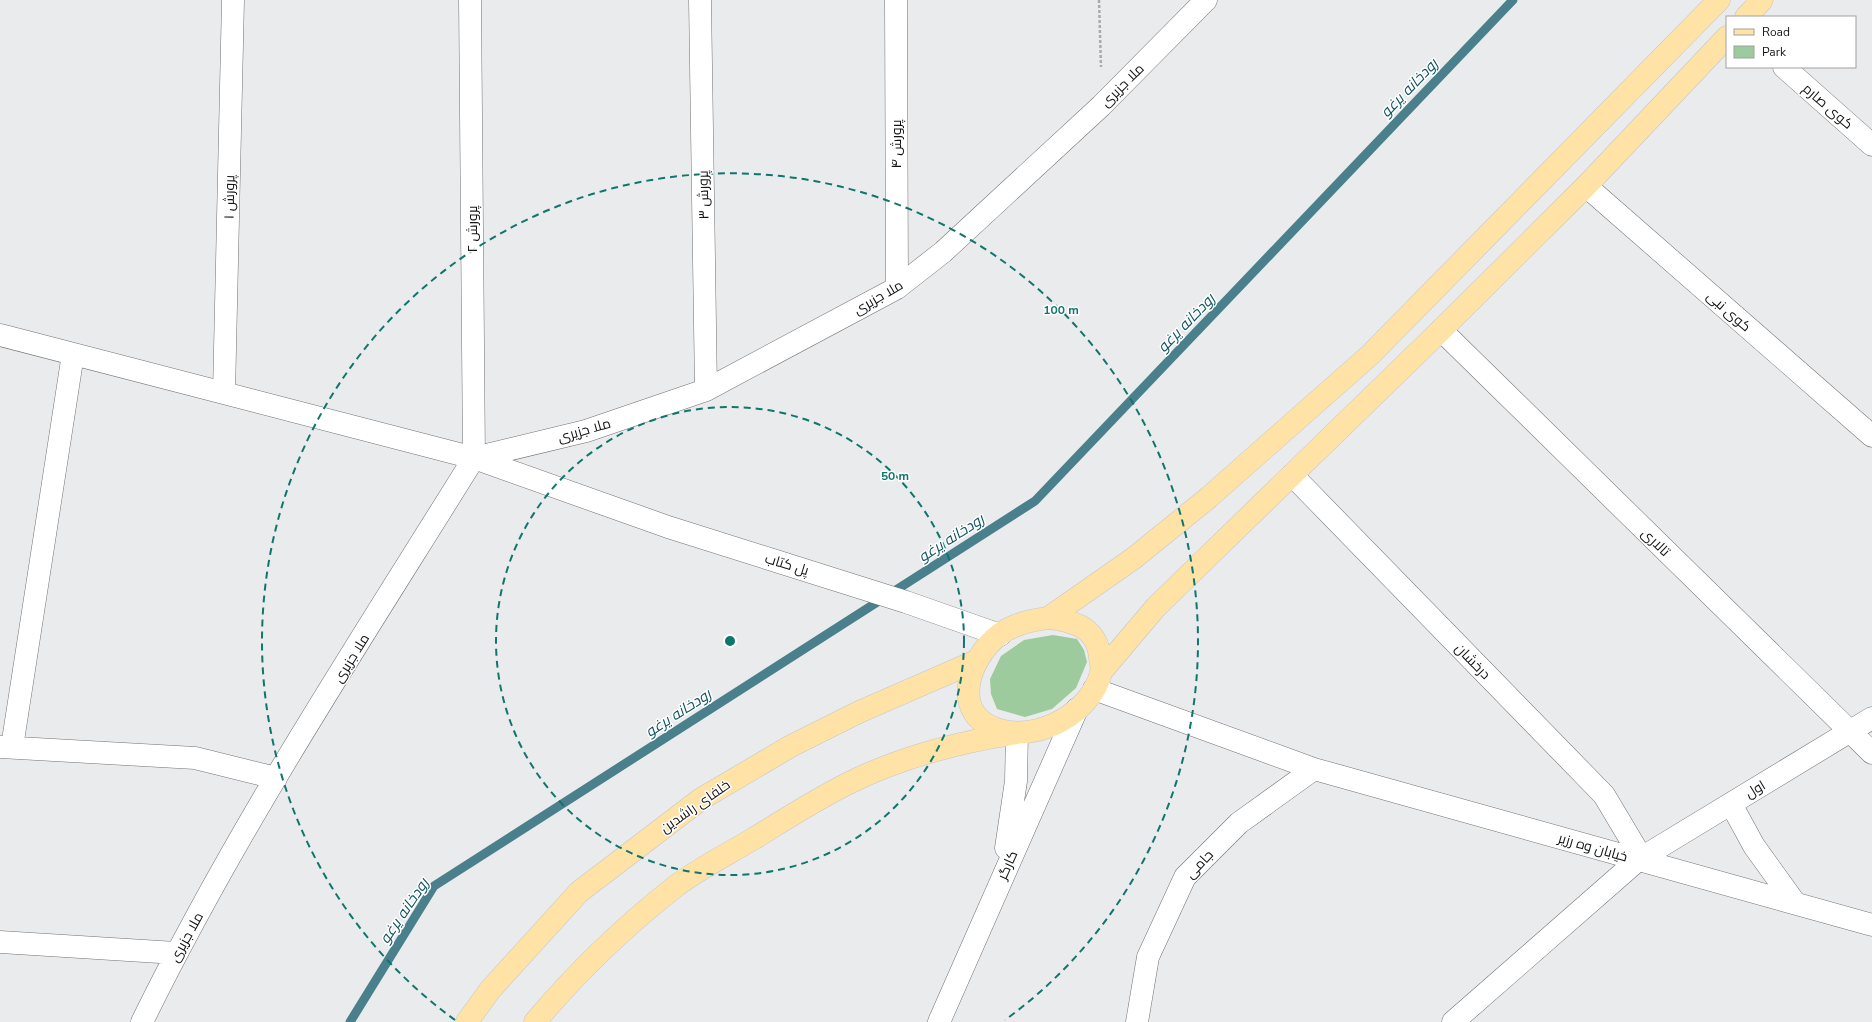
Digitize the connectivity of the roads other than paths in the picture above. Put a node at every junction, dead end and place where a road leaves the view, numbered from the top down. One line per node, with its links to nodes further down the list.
1 (233, 0): 18 (street, پرورش ۱)
2 (470, 0): 20 (street, پرورش ۲)
3 (700, 0): 17 (street, پرورش ۳)
4 (896, 0): 13 (street, پرورش ۴)
5 (1206, 0): 13 (street, ملا جزیری)
6 (1719, 0): 22 (main road)
7 (1762, 0): 8 (main road)
8 (1747, 16)
9 (1726, 38): 12 (main road)
10 (1785, 68): 11 (street, کوی صارم)
11 (1872, 145)
12 (1586, 186): 14 (main road); 19 (street, کوی نبی)
13 (897, 288): 17 (street, ملا جزیری)
14 (1441, 330): 21 (main road); 28 (street, تالاری)
15 (0, 335): 16 (street, پل کتاب)
16 (73, 354): 18 (street, پل کتاب); 30 (street)
17 (706, 390): 20 (street, ملا جزیری)
18 (224, 393): 20 (street, پل کتاب)
19 (1872, 436)
20 (474, 458): 23 (street, پل کتاب); 33 (street, ملا جزیری)
21 (1292, 475): 25 (main road); 35 (street, درخشان)
22 (1048, 618): 23 (main road); 25 (main road)
23 (1000, 634): 24 (main road)
24 (976, 661): 29 (main road); 42 (main road, خلفای راشدین)
25 (1098, 680): 26 (main road); 32 (street, خیابان وه رزیر)
26 (1077, 709): 29 (main road); 36 (street, کارگر)
27 (1872, 718): 28 (street, اول)
28 (1849, 731): 31 (street, تالاری); 34 (street, اول)
29 (1017, 733): 36 (street); 43 (main road)
30 (6, 747): 33 (street)
31 (1872, 753)
32 (1314, 769): 35 (street, خیابان وه رزیر); 45 (street, جامی)
33 (276, 778): 40 (street, ملا جزیری)
34 (1731, 804): 35 (street, اول); 37 (street)
35 (1640, 858): 37 (street, خیابان وه رزیر); 46 (street, اول)
36 (1003, 873): 44 (street, کارگر)
37 (1795, 903): 38 (street, خیابان وه رزیر)
38 (1872, 925)
39 (0, 942): 40 (street)
40 (176, 953): 41 (street, ملا جزیری)
41 (142, 1022)
42 (467, 1022)
43 (535, 1022)
44 (939, 1022)
45 (1137, 1022)
46 (1453, 1022)

